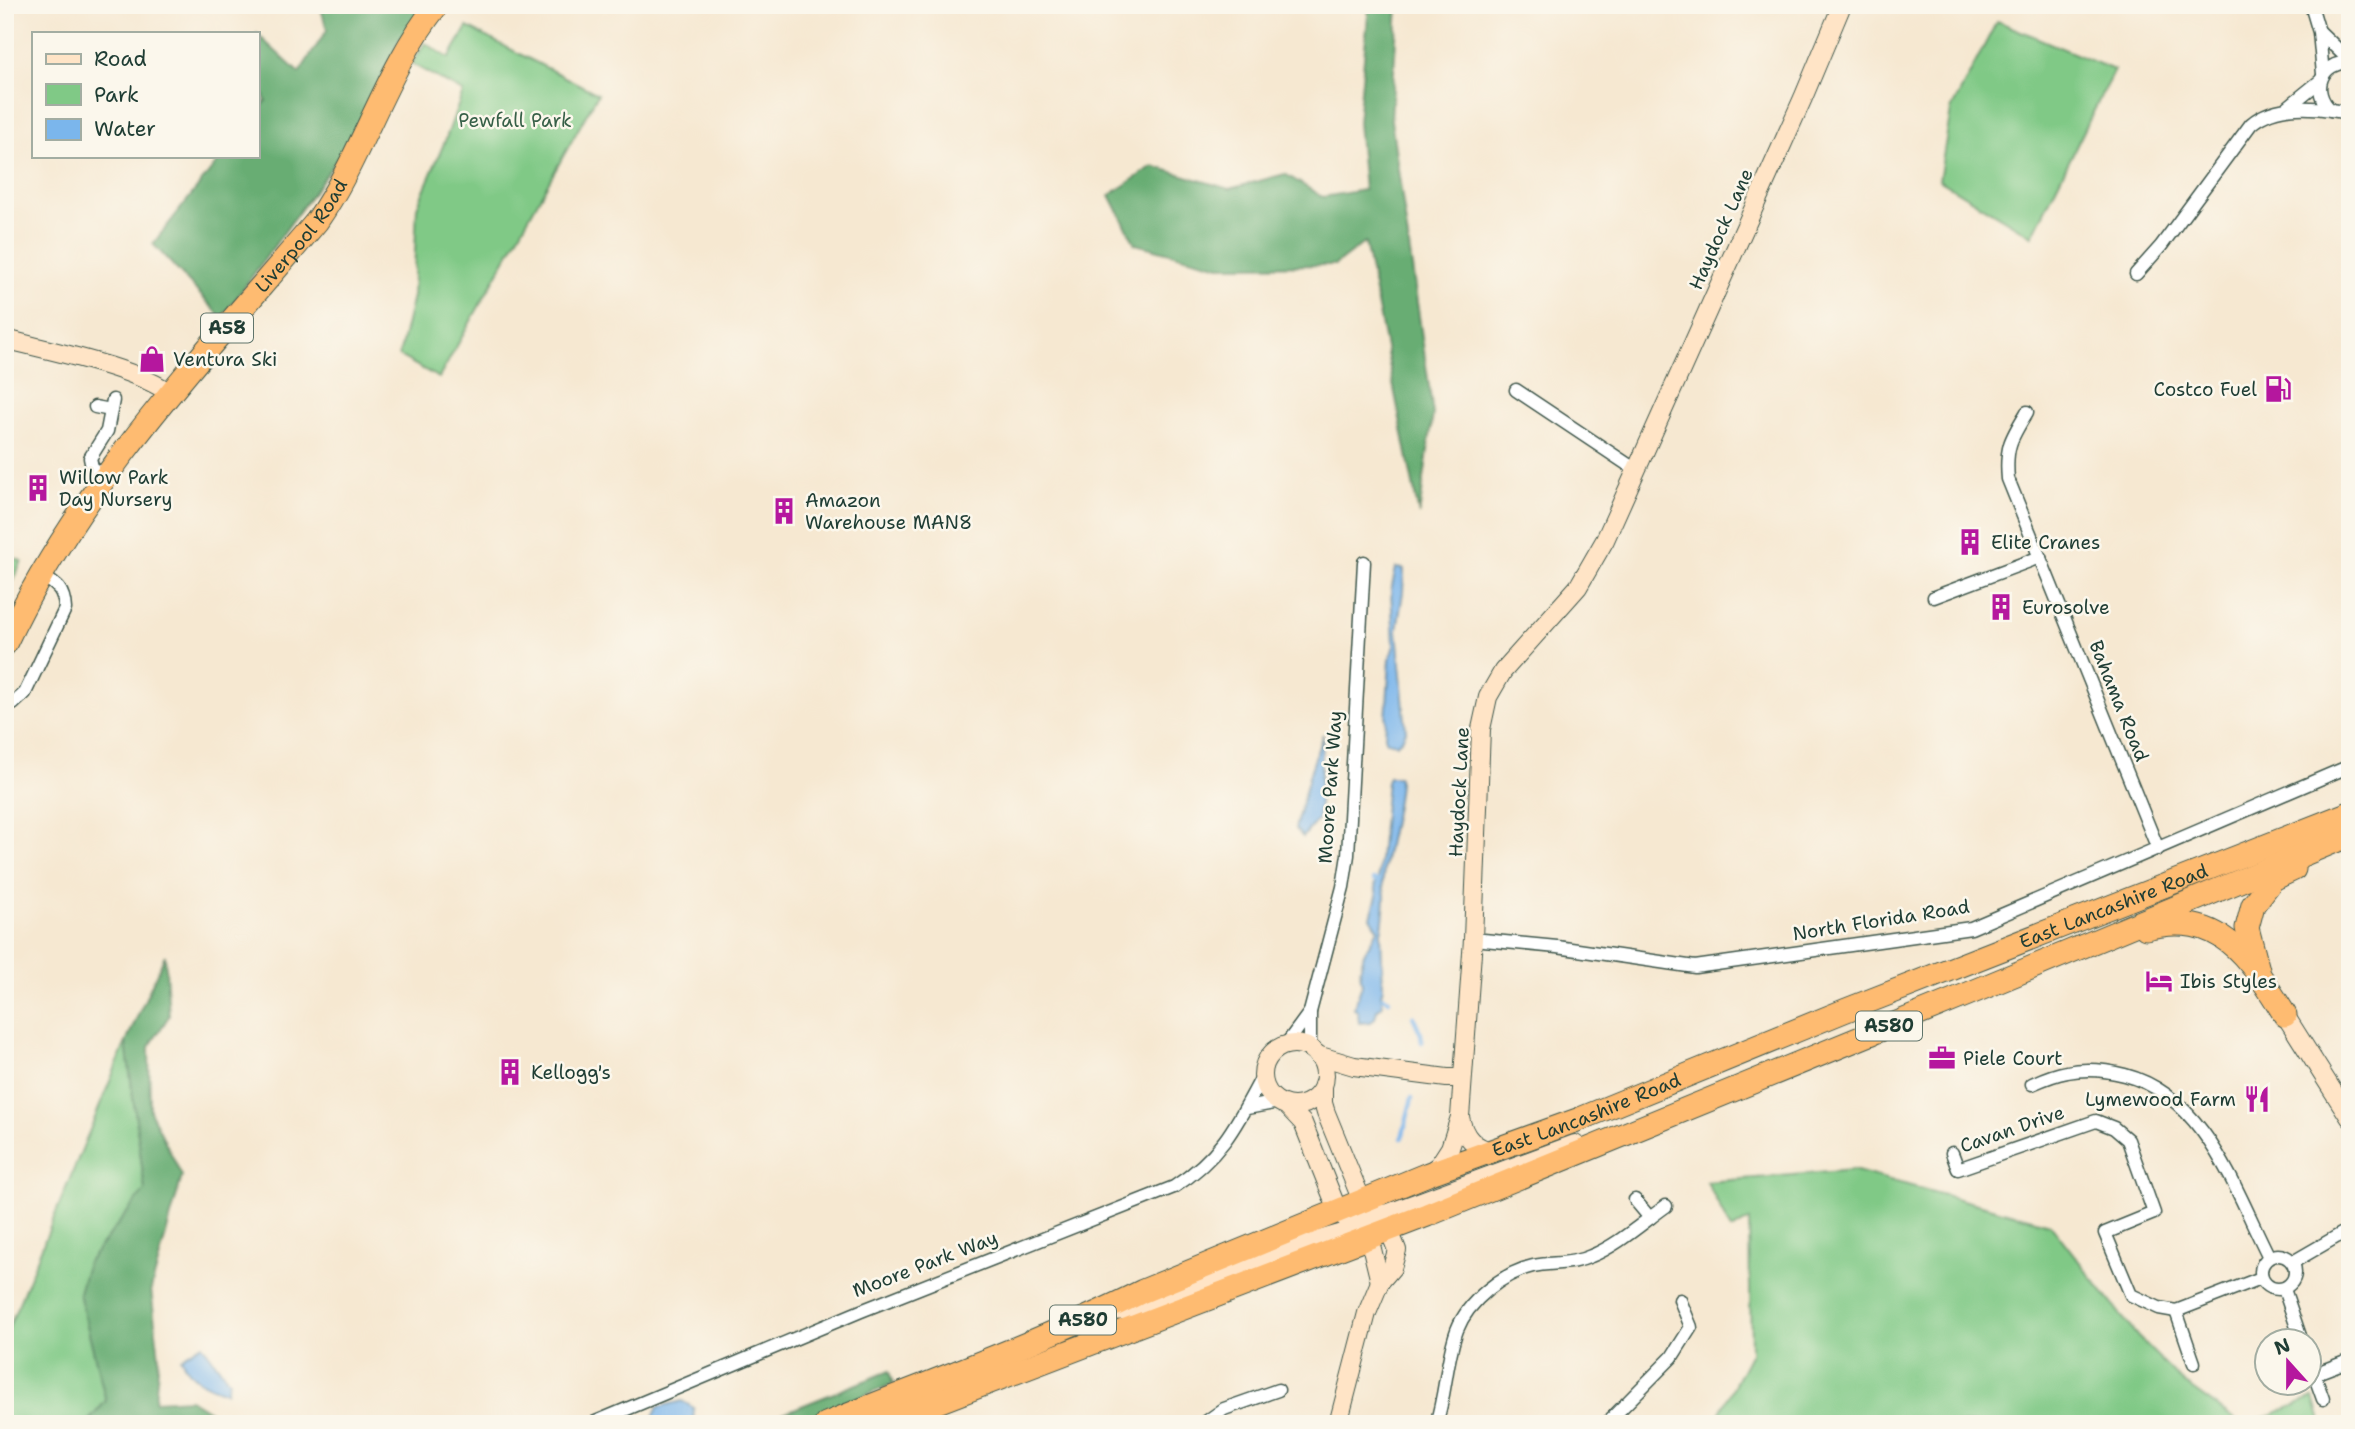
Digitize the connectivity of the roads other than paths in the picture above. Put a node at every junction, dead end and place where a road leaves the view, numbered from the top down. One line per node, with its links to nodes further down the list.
1 (437, 5): 13 (highway, Liverpool Road / A58)
2 (1842, 5): 16 (street, Haydock Lane)
3 (2311, 5): 4 (street)
4 (2319, 32): 5 (street); 6 (street)
5 (2350, 62): 6 (street)
6 (2322, 77): 7 (street); 8 (street)
7 (2286, 108): 8 (street); 10 (street)
8 (2331, 110): 9 (street)
9 (2350, 113)
10 (2136, 274)
11 (5, 339): 13 (street)
12 (1516, 390): 16 (street)
13 (171, 394): 17 (highway, Liverpool Road / A58)
14 (94, 407): 17 (street)
15 (2027, 412): 18 (street, Bahama Road)
16 (1636, 470): 29 (street, Haydock Lane)
17 (106, 478): 20 (highway, Liverpool Road / A58)
18 (2040, 557): 21 (street); 28 (street, Bahama Road)
19 (1364, 562): 32 (street, Moore Park Way)
20 (41, 575): 22 (highway, Liverpool Road / A58); 23 (street)
21 (1934, 597)
22 (5, 645)
23 (5, 705)
24 (2350, 766): 28 (street, North Florida Road)
25 (2350, 813): 45 (highway, East Lancashire Road / A580)
26 (2350, 835): 30 (highway, East Lancashire Road / A580)
27 (2350, 840): 31 (highway)
28 (2158, 849): 29 (street, North Florida Road)
29 (1473, 939): 38 (street, Haydock Lane)
30 (2089, 944): 31 (highway); 51 (highway, East Lancashire Road / A580)
31 (2259, 973): 33 (highway)
32 (1310, 1012): 34 (street, Moore Park Way); 35 (street, Moore Park Way)
33 (2285, 1015): 44 (street)
34 (1285, 1046): 35 (street); 37 (street)
35 (1314, 1052): 36 (street); 39 (street)
36 (1354, 1066): 38 (street); 39 (street)
37 (1263, 1075): 41 (street); 42 (street, Moore Park Way)
38 (1462, 1078): 43 (street, Haydock Lane)
39 (1324, 1081): 41 (street); 51 (street)
40 (2032, 1084): 55 (street)
41 (1283, 1104): 42 (street); 50 (street)
42 (1247, 1108): 68 (street, Moore Park Way)
43 (1460, 1117): 45 (street); 47 (street, Haydock Lane)
44 (2350, 1118)
45 (1494, 1152): 47 (highway, East Lancashire Road / A580)
46 (1952, 1153): 62 (street, Cavan Drive)
47 (1428, 1174): 51 (highway, East Lancashire Road / A580)
48 (1635, 1200): 52 (street)
49 (1666, 1206): 52 (street)
50 (1338, 1211): 51 (highway, East Lancashire Road / A580); 54 (street); 61 (highway, East Lancashire Road / A580)
51 (1376, 1216): 54 (highway, East Lancashire Road / A580); 58 (street)
52 (1650, 1218): 73 (street)
53 (2348, 1230): 56 (street)
54 (1361, 1234): 58 (street); 61 (street); 70 (highway, East Lancashire Road / A580)
55 (2269, 1258): 56 (street); 57 (street)
56 (2293, 1262): 59 (street)
57 (2261, 1278): 59 (street); 62 (street)
58 (1380, 1282): 72 (street)
59 (2284, 1289): 63 (street)
60 (1680, 1300): 74 (street)
61 (1104, 1311): 69 (highway, East Lancashire Road / A580)
62 (2176, 1311): 65 (street)
63 (2297, 1328)
64 (2348, 1361): 66 (street)
65 (2194, 1363)
66 (2324, 1366)
67 (1278, 1390): 71 (street)
68 (591, 1424)
69 (826, 1424)
70 (880, 1424)
71 (1203, 1424)
72 (1338, 1424)
73 (1436, 1424)
74 (1606, 1424)

